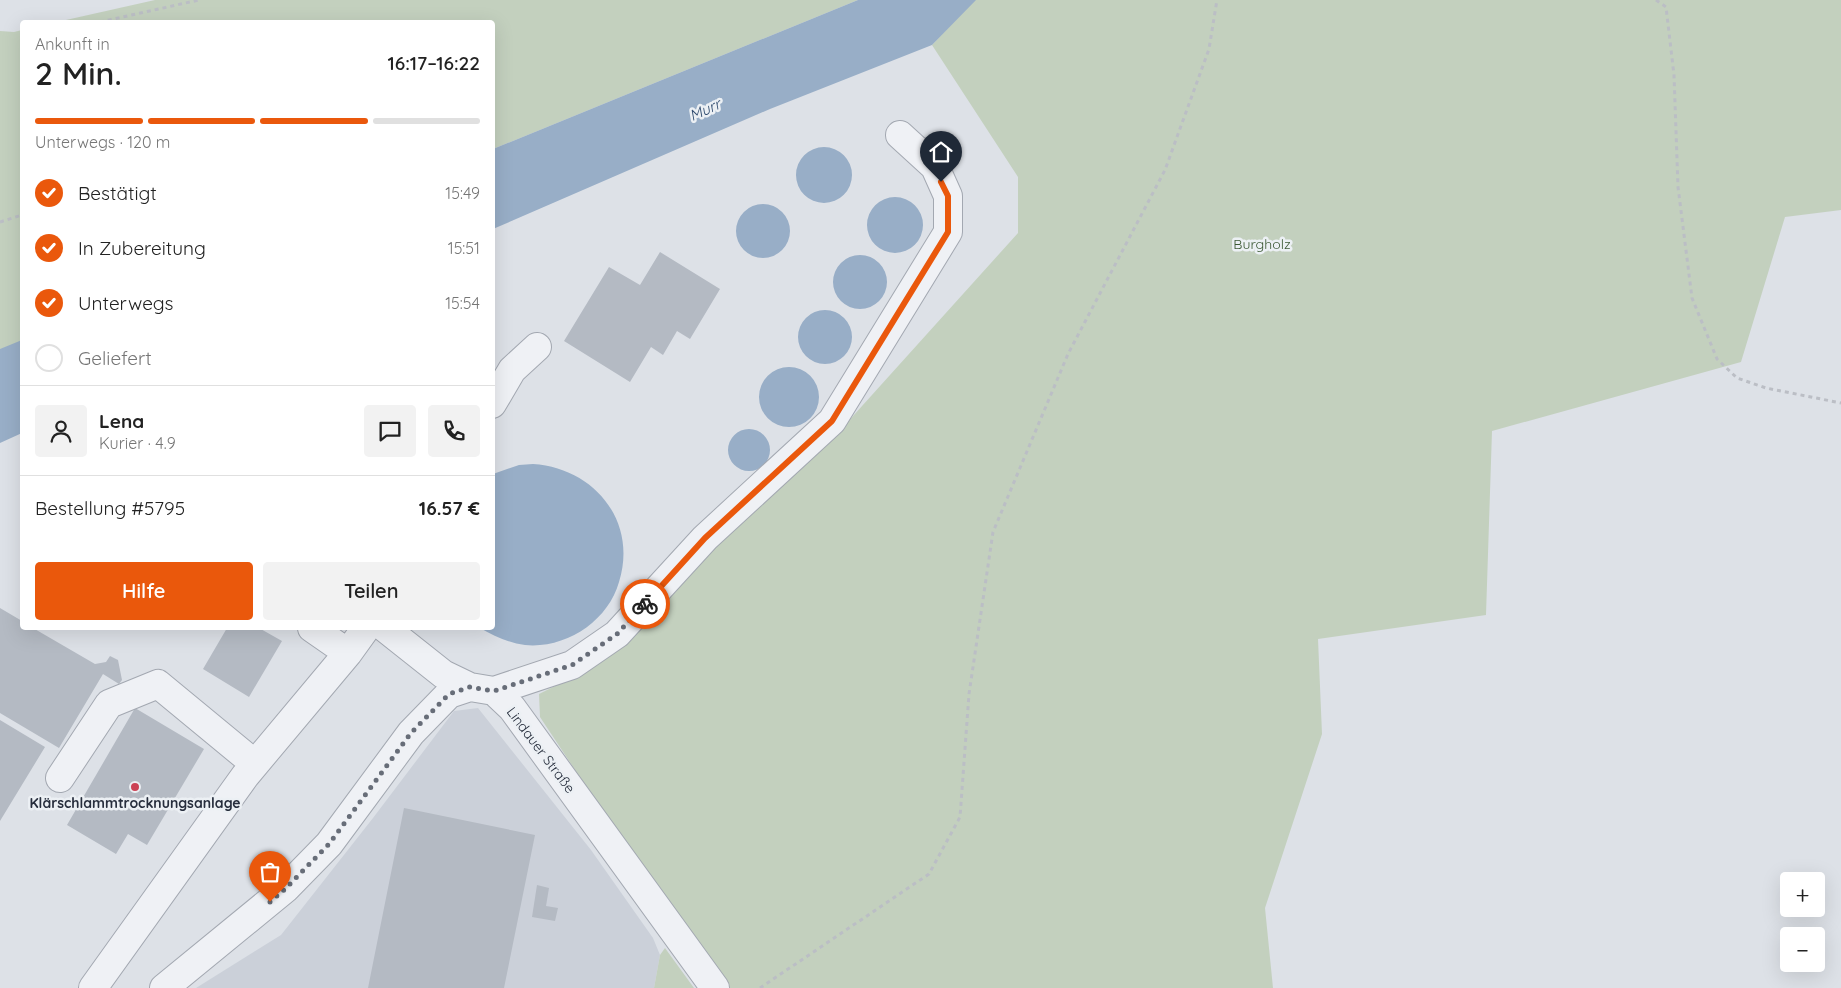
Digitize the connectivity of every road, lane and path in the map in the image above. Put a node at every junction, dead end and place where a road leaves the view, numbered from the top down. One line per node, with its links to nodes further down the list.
1 (199, 0): 4 (path)
2 (1217, 0): 21 (path)
3 (1656, 0): 10 (path)
4 (109, 20)
5 (900, 135): 15 (street)
6 (20, 216): 7 (path)
7 (0, 222)
8 (537, 347): 9 (street)
9 (495, 399)
10 (1841, 403)
11 (315, 630): 14 (street)
12 (365, 630): 14 (street)
13 (388, 630): 15 (street, Lindauer Straße)
14 (348, 653): 16 (street)
15 (482, 689): 19 (street); 20 (street, Lindauer Straße)
16 (254, 764): 17 (street); 18 (street)
17 (60, 778)
18 (93, 988)
19 (164, 988)
20 (715, 988)
21 (760, 988)

